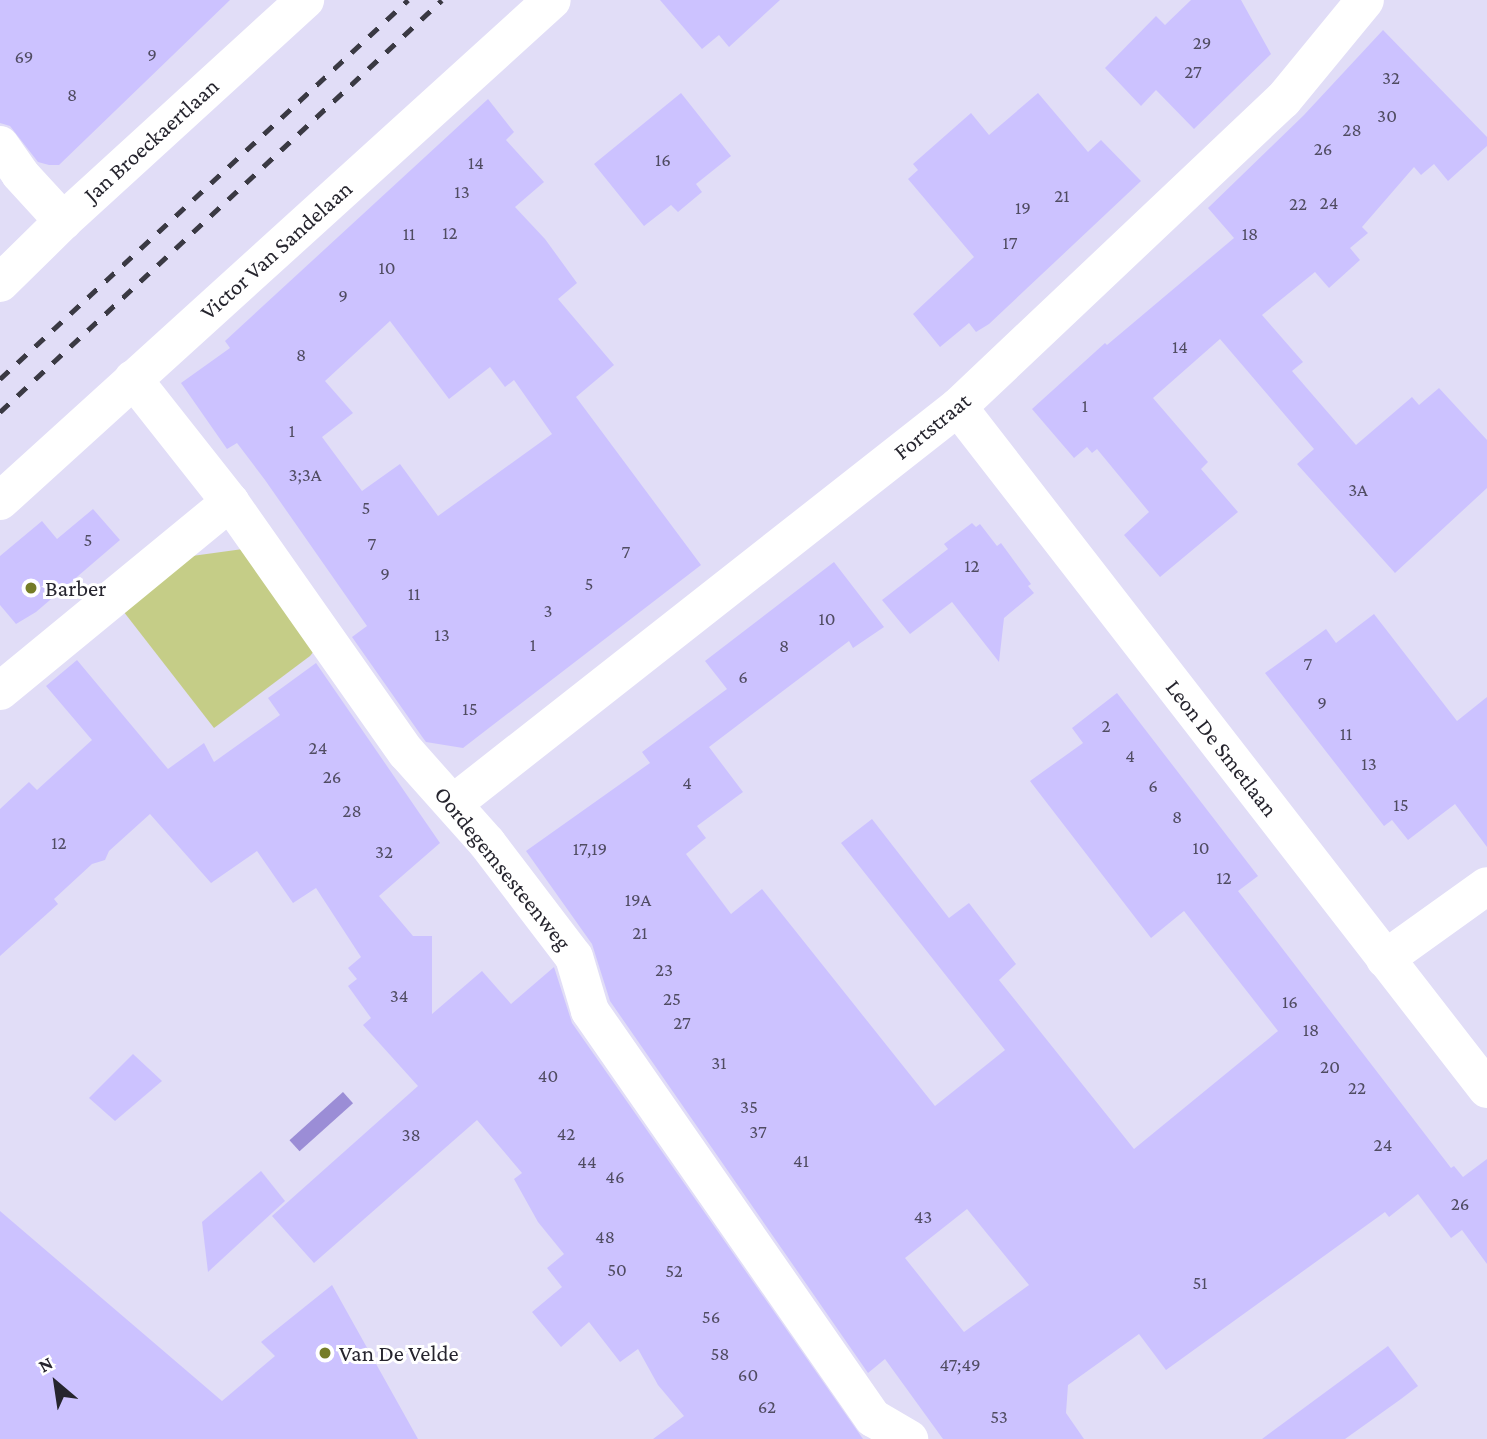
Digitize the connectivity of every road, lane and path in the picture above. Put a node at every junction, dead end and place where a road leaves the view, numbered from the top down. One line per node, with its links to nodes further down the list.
1 (304, 0): 5 (street, Jan Broeckaertlaan)
2 (552, 0): 7 (street, Victor Van Sandelaan)
3 (1365, 0): 8 (street, Fortstraat)
4 (0, 145): 5 (street)
5 (63, 221): 6 (street, Jan Broeckaertlaan)
6 (0, 283)
7 (133, 379): 9 (street, Victor Van Sandelaan); 10 (street, Oordegemsesteenweg)
8 (958, 407): 12 (street, Fortstraat); 14 (street, Leon De Smetlaan)
9 (0, 501)
10 (230, 502): 11 (street); 12 (street, Oordegemsesteenweg)
11 (0, 691)
12 (454, 803): 16 (street, Oordegemsesteenweg)
13 (1487, 886): 14 (street)
14 (1385, 958): 15 (street, Leon De Smetlaan)
15 (1487, 1089)
16 (909, 1439)

